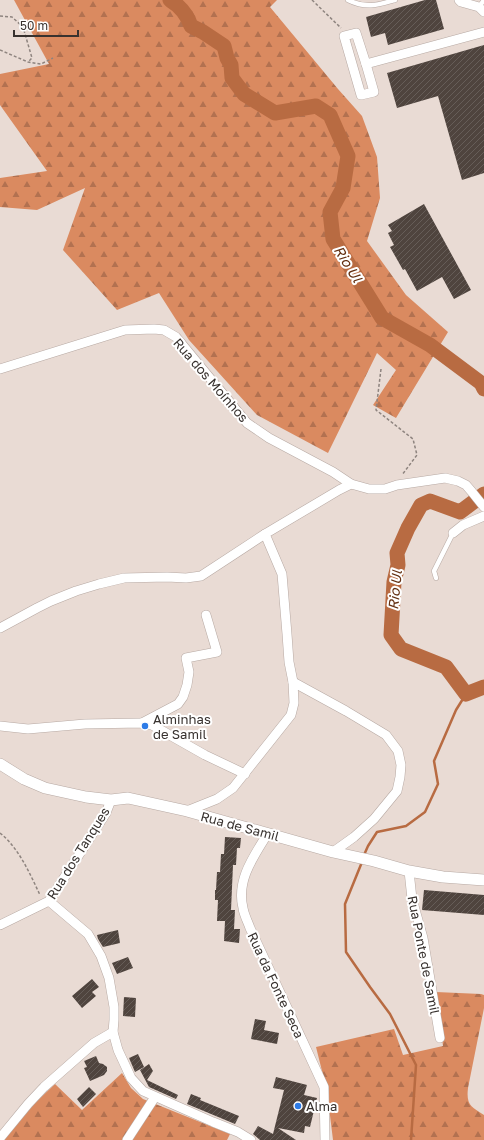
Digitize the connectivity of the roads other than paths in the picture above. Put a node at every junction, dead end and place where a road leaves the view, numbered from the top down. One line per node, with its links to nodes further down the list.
1 (348, 0): 2 (lane)
2 (395, 0)
3 (459, 0): 4 (street)
4 (482, 6)
5 (484, 32): 6 (street)
6 (366, 64): 6 (street)
7 (0, 369): 8 (street, Rua dos Moínhos)
8 (352, 484): 9 (street, Rua dos Moínhos); 12 (street)
9 (479, 500)
10 (484, 516): 11 (street)
11 (453, 533): 13 (lane)
12 (265, 534): 15 (street); 16 (street)
13 (436, 578)
14 (206, 615): 17 (street)
15 (0, 628)
16 (293, 682): 20 (street); 24 (street)
17 (142, 723): 18 (street); 20 (street)
18 (0, 726)
19 (0, 764): 21 (street, Rua de Samil)
20 (245, 774): 22 (street)
21 (111, 800): 22 (street, Rua de Samil); 27 (street, Rua dos Tanques)
22 (187, 811): 23 (street, Rua de Samil)
23 (268, 833): 24 (street, Rua de Samil); 35 (street, Rua da Fonte Seca)
24 (333, 852): 25 (street, Rua de Samil)
25 (409, 871): 26 (street, Rua de Samil); 30 (street, Rua Ponte de Samil)
26 (484, 880)
27 (47, 903): 28 (street, Rua dos Tanques); 29 (street)
28 (0, 925)
29 (113, 1032): 31 (street); 32 (street)
30 (440, 1038)
31 (155, 1097): 33 (street); 34 (street)
32 (0, 1138)
33 (127, 1140)
34 (251, 1140)
35 (325, 1140)

